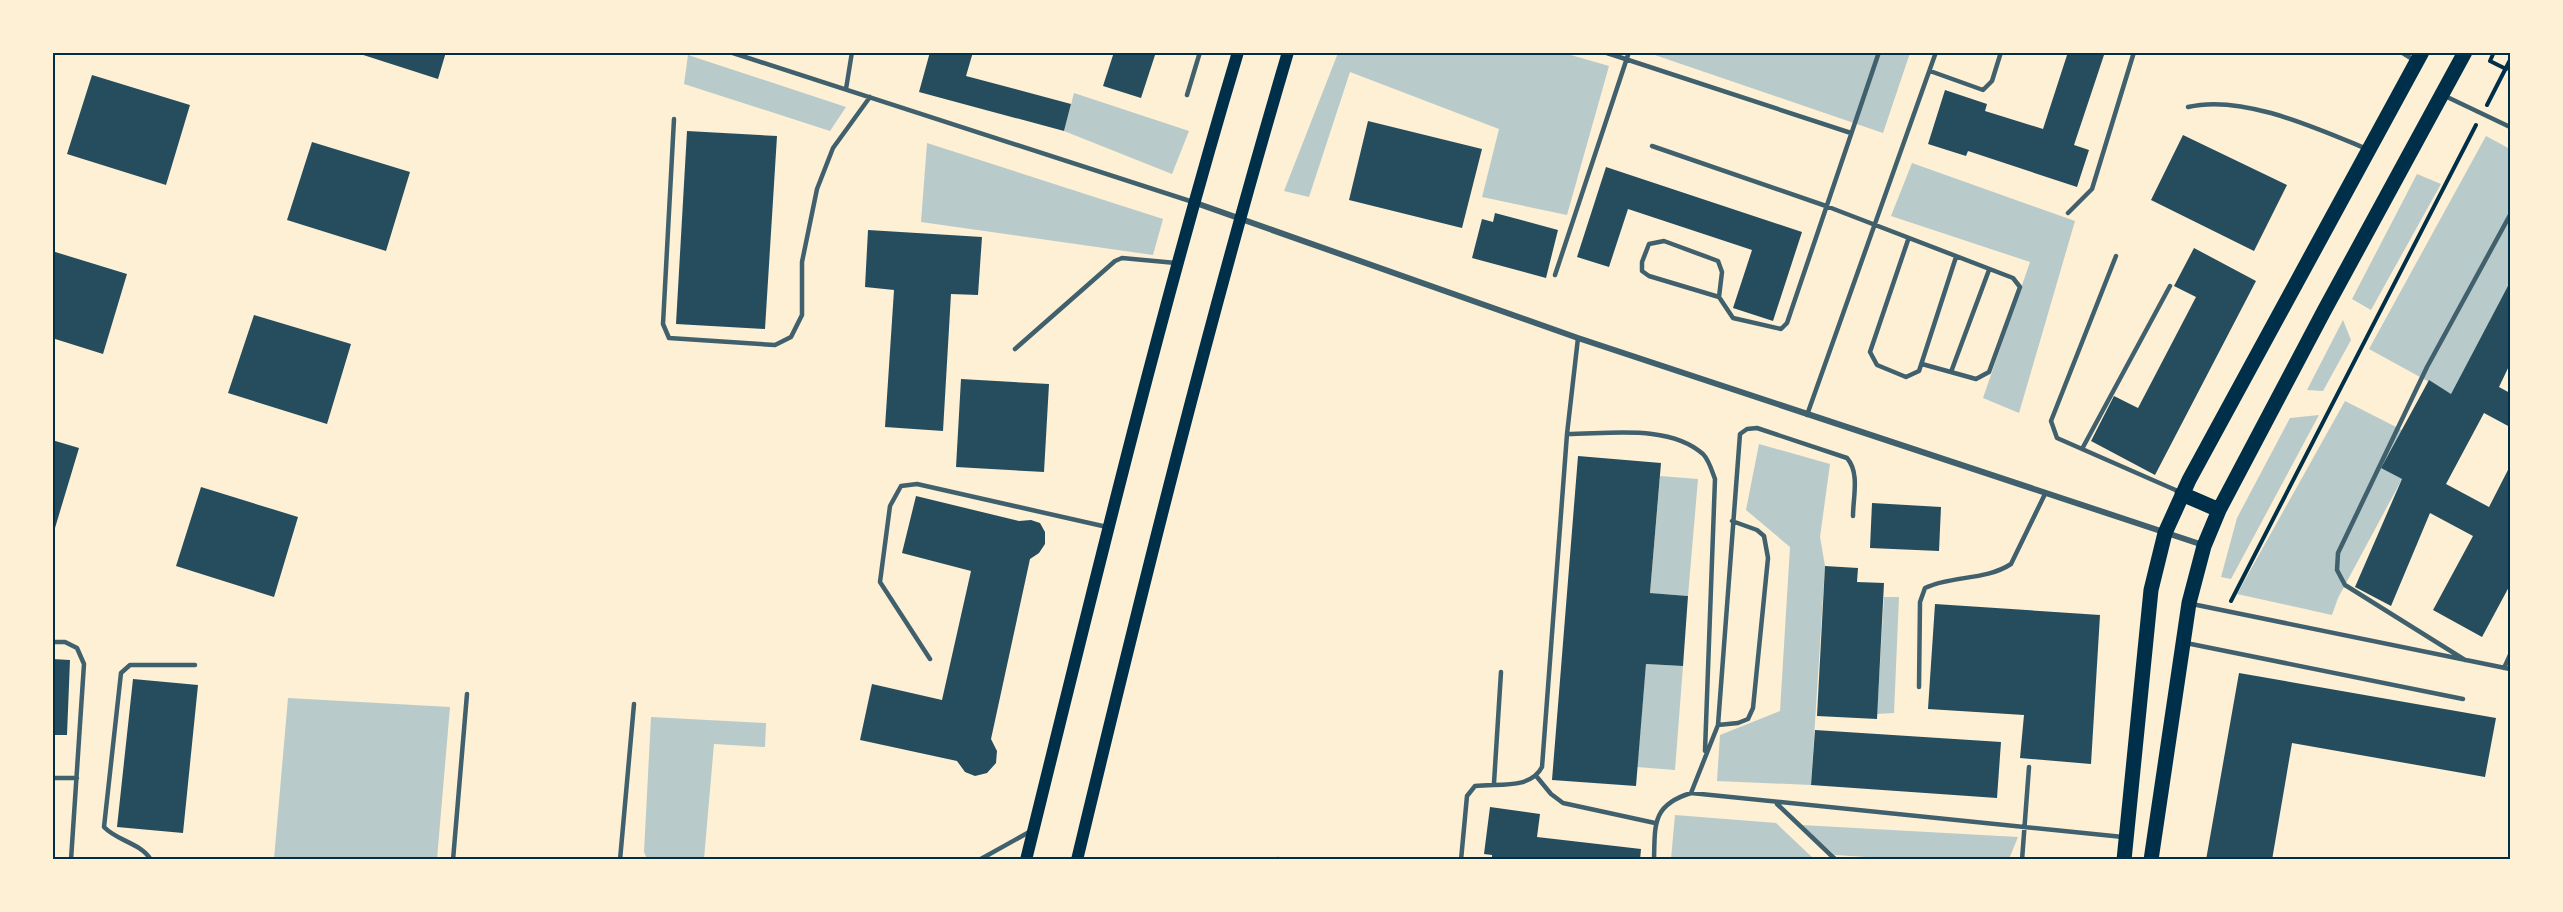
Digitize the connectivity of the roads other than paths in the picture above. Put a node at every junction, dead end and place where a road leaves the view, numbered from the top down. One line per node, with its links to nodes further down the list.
1 (730, 52): 14 (lane)
2 (852, 52): 18 (lane)
3 (1200, 52): 20 (lane)
4 (1239, 52): 28 (main road)
5 (1288, 52): 32 (main road)
6 (1604, 52): 16 (lane)
7 (1629, 52): 16 (lane)
8 (1879, 52): 25 (lane)
9 (1936, 52): 17 (lane)
10 (2001, 52): 17 (lane)
11 (2134, 52): 30 (lane)
12 (2401, 52): 15 (lane)
13 (2465, 52): 19 (main road)
14 (745, 55): 18 (lane)
15 (2419, 57): 27 (main road)
16 (1626, 60): 25 (lane); 39 (lane)
17 (1930, 71): 33 (lane)
18 (846, 89): 21 (lane)
19 (2442, 94): 24 (lane); 51 (main road)
20 (1187, 95)
21 (870, 97): 23 (lane); 28 (lane)
22 (2188, 107): 27 (lane)
23 (674, 119)
24 (2511, 127)
25 (1851, 133): 29 (lane)
26 (1652, 146): 29 (lane)
27 (2369, 150): 50 (main road)
28 (1193, 202): 32 (street); 37 (main road)
29 (1826, 206): 33 (lane); 41 (lane)
30 (2068, 213)
31 (2511, 215): 62 (lane)
32 (1239, 217): 42 (street); 90 (main road)
33 (1876, 226): 34 (lane); 46 (lane)
34 (1908, 240): 36 (lane); 44 (lane)
35 (2116, 256): 48 (lane)
36 (1956, 257): 38 (lane); 44 (lane)
37 (1176, 263): 43 (lane); 54 (main road)
38 (1989, 270): 45 (lane); 45 (lane)
39 (1555, 275)
40 (2170, 286): 48 (lane)
41 (1719, 297): 41 (lane)
42 (1578, 338): 46 (street); 47 (lane)
43 (1015, 349)
44 (1922, 364): 45 (lane)
45 (1951, 372)
46 (1807, 415): 49 (street)
47 (1567, 434): 72 (lane); 74 (lane)
48 (2082, 449): 50 (lane)
49 (2045, 494): 55 (street); 67 (lane)
50 (2182, 494): 51 (main road); 55 (main road)
51 (2219, 510): 56 (main road)
52 (1852, 516): 53 (lane)
53 (1732, 521): 71 (lane); 71 (lane)
54 (1107, 527): 61 (lane); 82 (main road)
55 (2165, 533): 56 (street); 83 (main road)
56 (2204, 546): 57 (main road)
57 (2189, 603): 59 (main road); 62 (lane)
58 (52, 642): 76 (lane)
59 (2183, 643): 69 (lane); 96 (main road)
60 (2511, 655): 64 (lane)
61 (930, 659)
62 (2465, 660): 64 (lane)
63 (195, 665): 85 (lane)
64 (2504, 668): 65 (lane)
65 (2511, 669)
66 (1502, 672): 77 (lane)
67 (1918, 687)
68 (467, 694): 86 (lane)
69 (2463, 699)
70 (634, 704): 87 (lane)
71 (1718, 724): 72 (lane)
72 (1705, 754): 78 (lane)
73 (2029, 767): 81 (lane)
74 (1537, 777): 77 (lane); 80 (lane)
75 (52, 778): 76 (lane)
76 (77, 778): 84 (lane)
77 (1494, 783): 91 (lane)
78 (1691, 793): 79 (lane); 80 (lane)
79 (1776, 803): 81 (lane); 93 (lane)
80 (1655, 823): 92 (lane)
81 (2025, 826): 83 (lane); 94 (lane)
82 (1034, 830): 88 (lane); 89 (main road)
83 (2126, 837): 95 (main road)
84 (71, 860)
85 (151, 860)
86 (453, 860)
87 (620, 860)
88 (979, 860)
89 (1026, 860)
90 (1077, 860)
91 (1461, 860)
92 (1654, 860)
93 (1836, 860)
94 (2022, 860)
95 (2124, 860)
96 (2151, 860)

